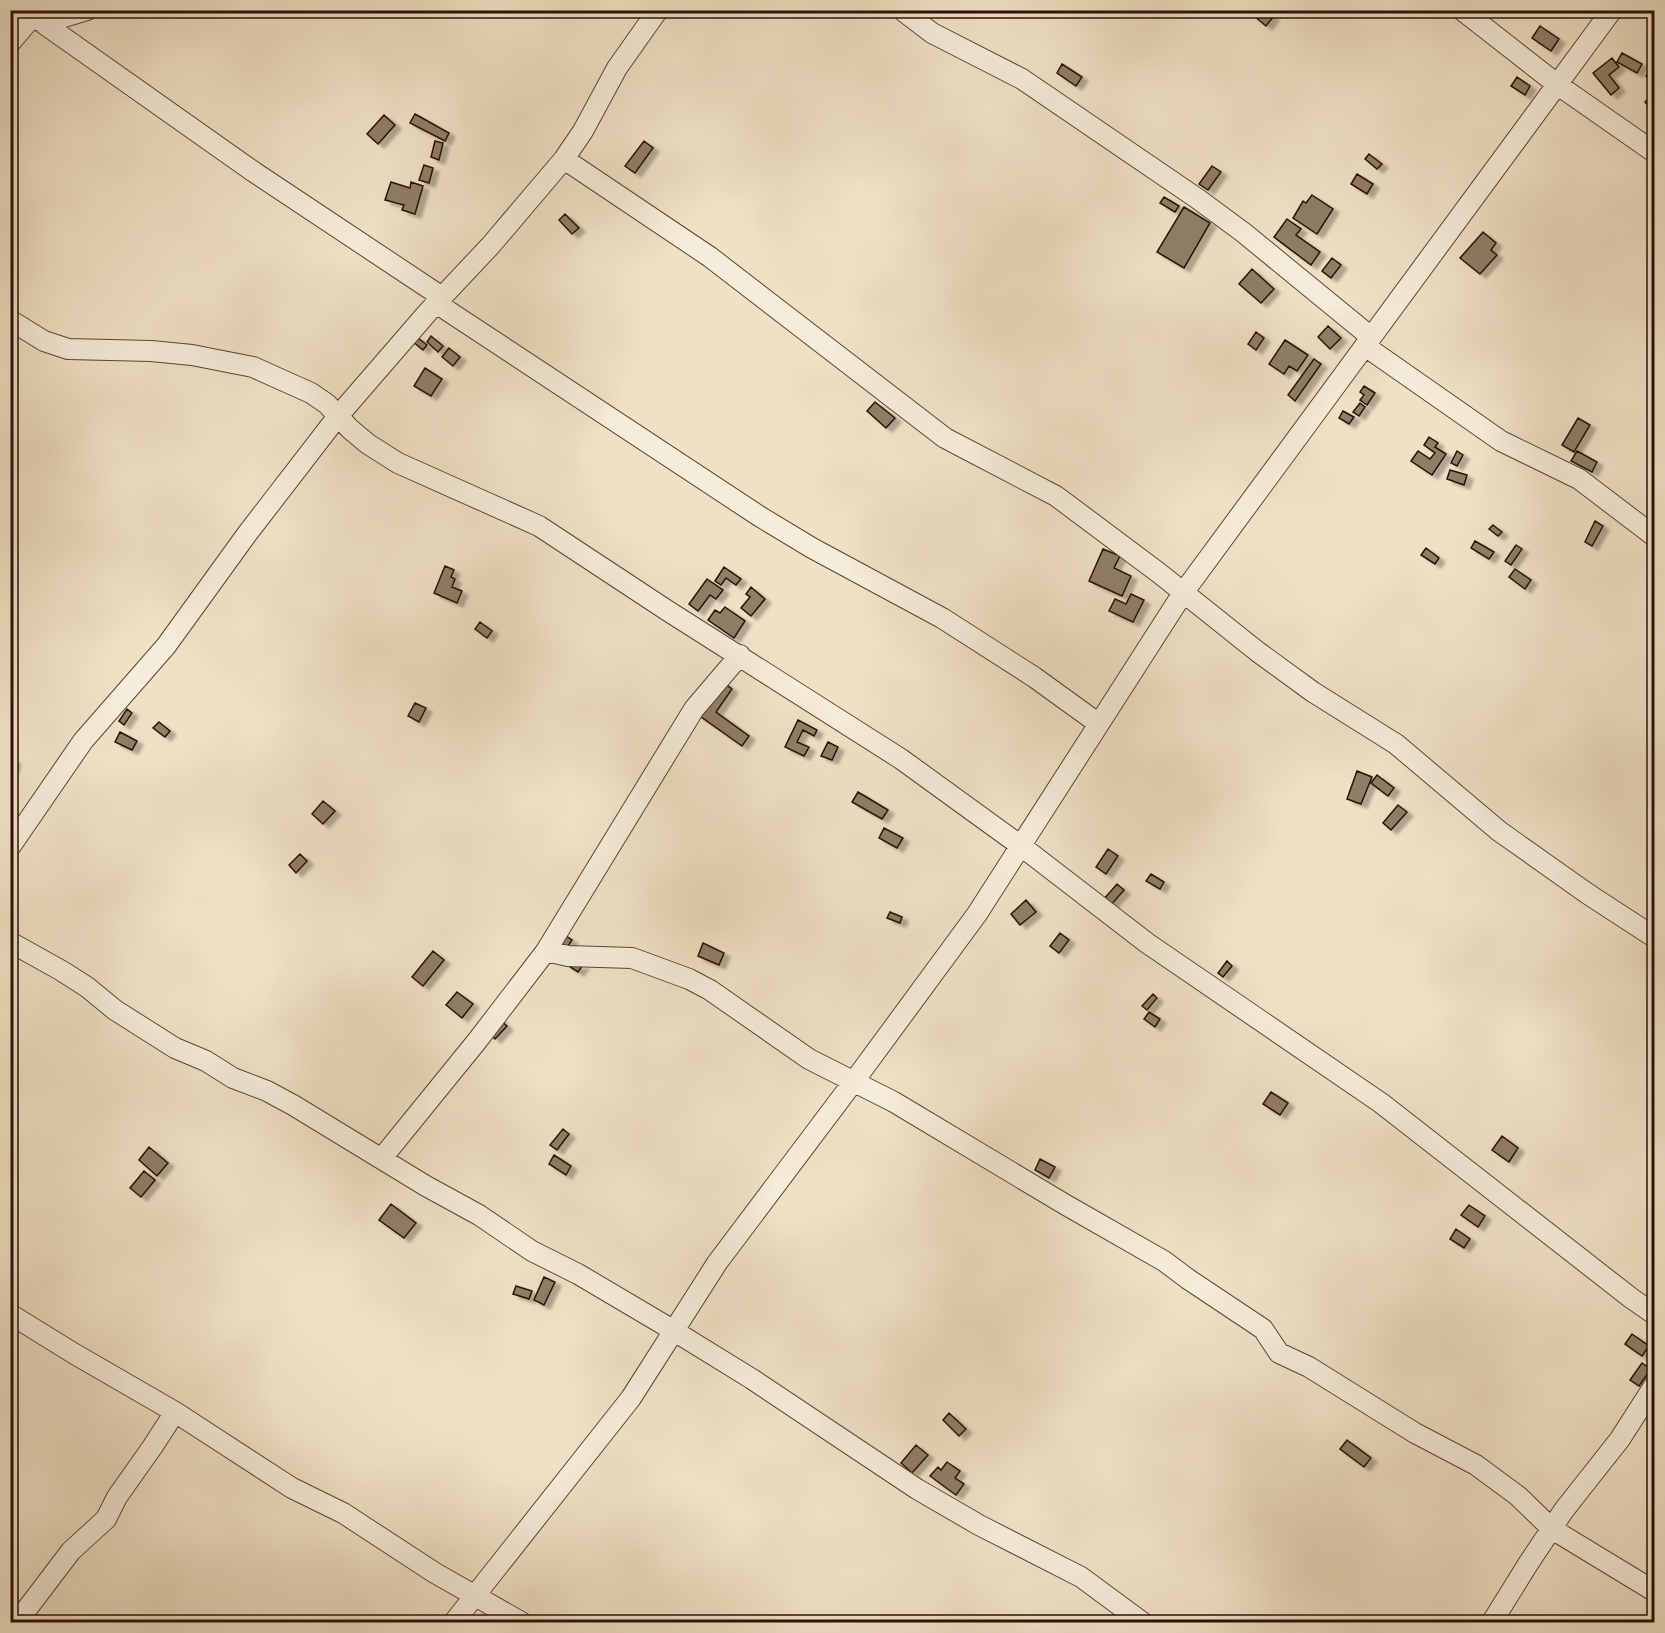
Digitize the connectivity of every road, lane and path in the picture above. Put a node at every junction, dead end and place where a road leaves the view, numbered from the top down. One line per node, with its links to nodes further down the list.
1 (87, 10): 6 (street)
2 (658, 10): 10 (street)
3 (902, 10): 13 (street)
4 (1462, 10): 8 (street)
5 (1612, 10): 8 (street)
6 (31, 16): 7 (street); 11 (street)
7 (10, 43)
8 (1558, 85): 9 (street); 13 (street)
9 (1654, 152)
10 (564, 159): 11 (street); 16 (street)
11 (439, 300): 14 (street); 18 (street)
12 (10, 320): 14 (street)
13 (1368, 342): 15 (street); 16 (street)
14 (338, 416): 17 (street); 20 (street)
15 (1654, 536)
16 (1184, 593): 18 (street); 21 (street)
17 (740, 655): 19 (street); 23 (street)
18 (1099, 724): 19 (street)
19 (1021, 846): 24 (street); 27 (street)
20 (10, 847)
21 (1654, 937)
22 (10, 942): 25 (street)
23 (546, 951): 24 (street); 25 (street)
24 (853, 1082): 28 (street); 31 (street)
25 (382, 1158): 28 (street)
26 (10, 1314): 30 (street)
27 (1654, 1314)
28 (674, 1331): 33 (street); 37 (street)
29 (1654, 1386): 31 (street)
30 (176, 1412): 33 (street); 34 (street)
31 (1552, 1529): 32 (street); 38 (street)
32 (1654, 1591)
33 (474, 1595): 35 (street); 36 (street)
34 (16, 1623)
35 (454, 1623)
36 (521, 1623)
37 (1143, 1623)
38 (1492, 1623)

